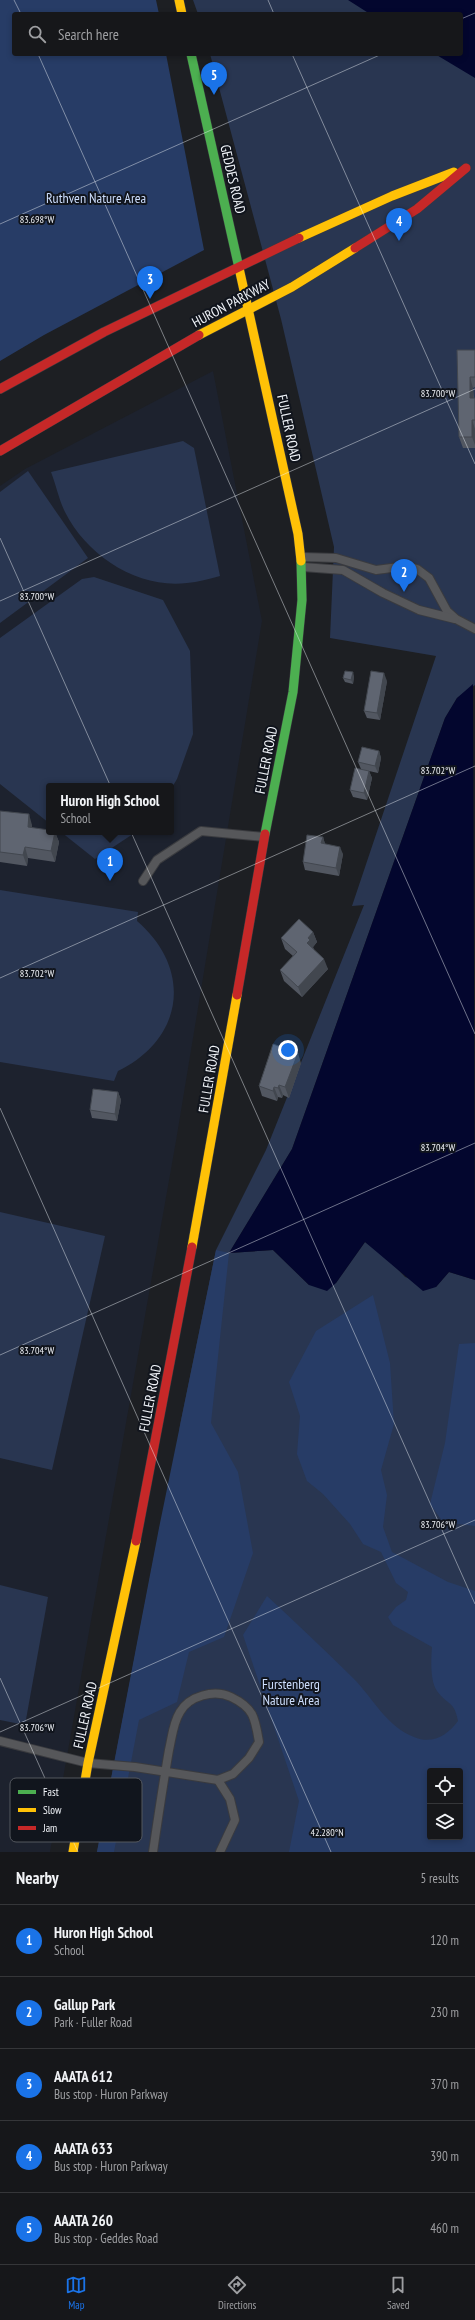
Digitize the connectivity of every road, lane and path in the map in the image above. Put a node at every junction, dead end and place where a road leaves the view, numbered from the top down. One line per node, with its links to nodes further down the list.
1 (179, 0): 2 (main road)
2 (182, 12)
3 (191, 56): 6 (main road, GEDDES ROAD)
4 (475, 163): 5 (main road, HURON PARKWAY)
5 (466, 168): 6 (main road, HURON PARKWAY); 7 (main road, HURON PARKWAY)
6 (238, 267): 7 (main road, GEDDES ROAD); 8 (main road, HURON PARKWAY)
7 (248, 309): 9 (main road, HURON PARKWAY); 10 (main road, FULLER ROAD)
8 (0, 388)
9 (0, 451)
10 (301, 557): 11 (main road, FULLER ROAD); 12 (lane)
11 (302, 567): 12 (lane); 14 (main road, FULLER ROAD)
12 (456, 619): 13 (lane)
13 (475, 629)
14 (264, 837): 15 (lane); 17 (main road, FULLER ROAD)
15 (143, 881)
16 (0, 1741): 17 (lane)
17 (88, 1763): 18 (lane); 19 (main road, FULLER ROAD)
18 (165, 1772): 20 (lane); 20 (lane); 23 (lane)
19 (85, 1778)
20 (218, 1780): 24 (lane)
21 (75, 1842): 22 (main road, FULLER ROAD)
22 (73, 1852)
23 (153, 1852)
24 (220, 1852)

